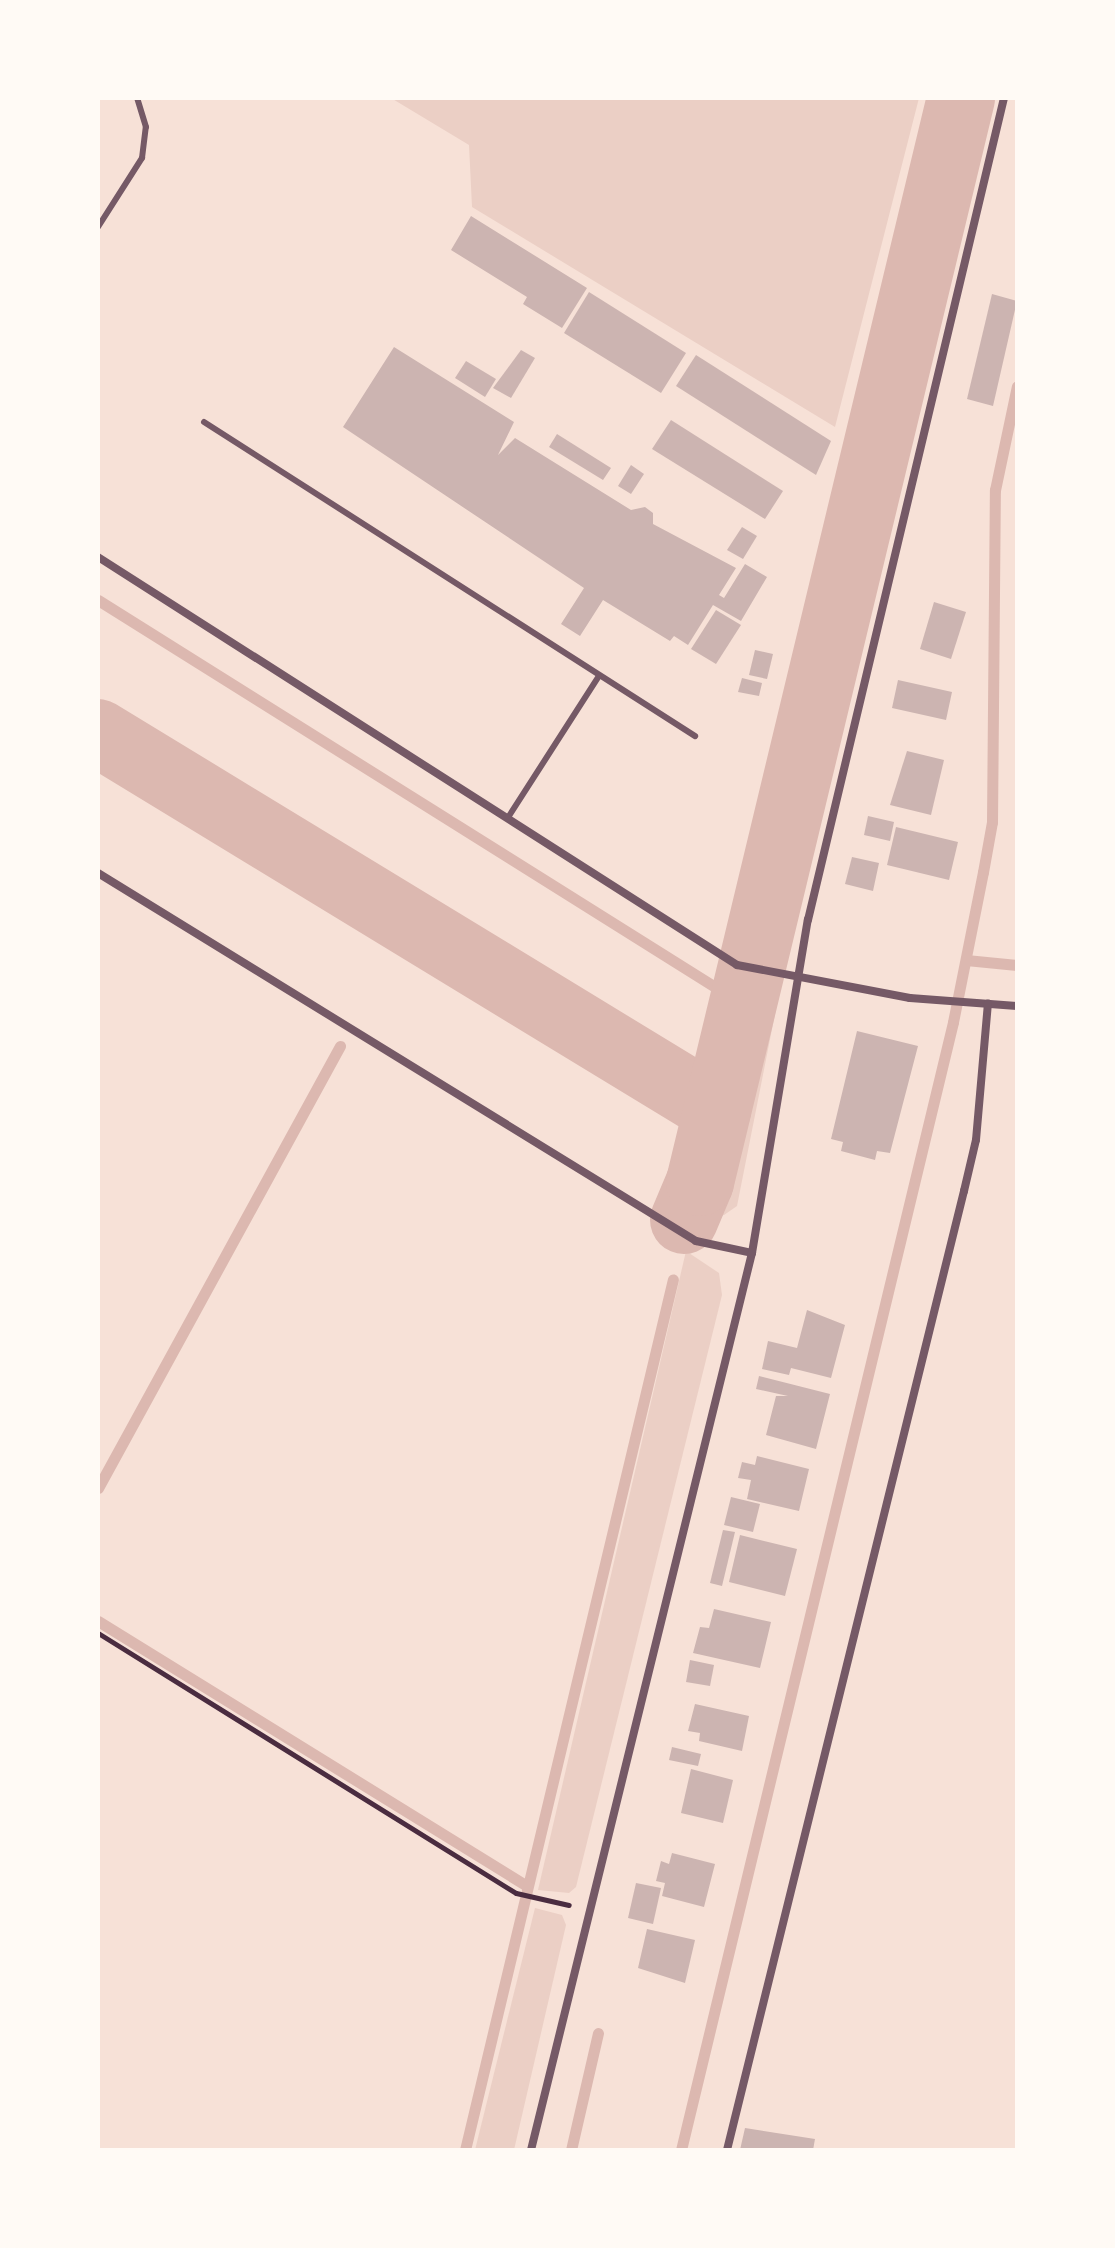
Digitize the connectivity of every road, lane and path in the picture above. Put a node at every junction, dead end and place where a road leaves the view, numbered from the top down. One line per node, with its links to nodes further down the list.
1 (137, 98): 3 (lane)
2 (1004, 98): 10 (street)
3 (98, 227)
4 (204, 422): 6 (lane)
5 (98, 557): 8 (street)
6 (599, 676): 7 (lane); 8 (lane)
7 (695, 736)
8 (509, 816): 10 (street)
9 (98, 873): 13 (street)
10 (801, 978): 11 (street); 13 (street)
11 (988, 1004): 12 (street); 17 (street)
12 (1017, 1006)
13 (752, 1253): 16 (street)
14 (98, 1633): 15 (path)
15 (538, 1900)
16 (531, 2150)
17 (727, 2150)

